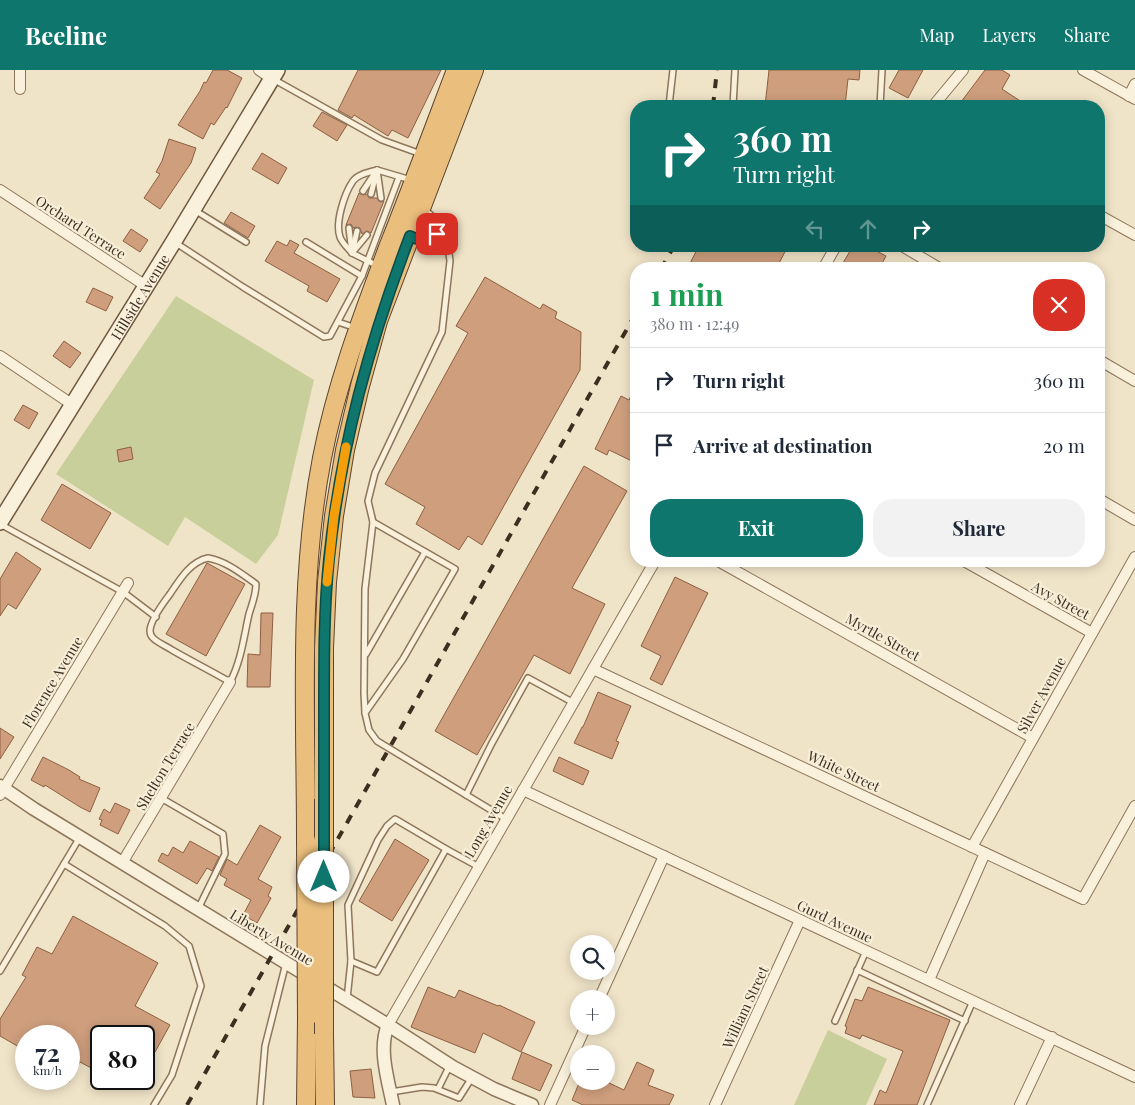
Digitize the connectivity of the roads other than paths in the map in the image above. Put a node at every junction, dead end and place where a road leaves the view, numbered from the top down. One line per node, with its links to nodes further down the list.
1 (20, 70): 12 (street)
2 (259, 70): 10 (street)
3 (456, 70): 18 (highway)
4 (474, 70): 25 (highway)
5 (674, 70): 14 (lane)
6 (735, 70): 15 (lane)
7 (882, 70): 16 (lane)
8 (963, 70): 17 (street)
9 (1084, 70): 13 (street)
10 (275, 74): 18 (lane); 26 (main road, Hillside Avenue)
11 (1135, 84): 13 (street)
12 (20, 89)
13 (1132, 97)
14 (671, 100)
15 (733, 100)
16 (880, 100)
17 (938, 100)
18 (424, 155): 20 (highway)
19 (377, 170): 20 (lane); 22 (lane); 23 (lane); 24 (lane); 38 (lane)
20 (406, 179): 40 (highway)
21 (0, 190): 42 (street, Orchard Terrace)
22 (363, 191)
23 (371, 194)
24 (381, 198)
25 (421, 206): 30 (lane); 33 (highway)
26 (193, 209): 34 (main road, Hillside Avenue); 35 (lane)
27 (1105, 218): 32 (street)
28 (349, 228): 38 (lane)
29 (357, 232): 38 (lane)
30 (437, 234): 33 (lane); 51 (lane)
31 (367, 235): 38 (lane)
32 (1135, 235)
33 (410, 236): 104 (highway, bridge)
34 (174, 241): 42 (main road, Hillside Avenue); 43 (lane)
35 (246, 242)
36 (306, 242): 41 (lane)
37 (912, 252): 39 (street)
38 (352, 253): 40 (lane)
39 (929, 262)
40 (374, 264): 41 (lane); 44 (highway)
41 (362, 276): 43 (lane)
42 (146, 286): 48 (main road, Hillside Avenue)
43 (338, 322): 44 (lane)
44 (359, 329): 103 (highway, bridge)
45 (0, 356): 48 (street)
46 (1105, 364): 47 (street)
47 (1135, 381)
48 (73, 405): 52 (main road, Hillside Avenue)
49 (1105, 502): 50 (street)
50 (1135, 520)
51 (373, 522): 53 (lane); 61 (lane)
52 (0, 523): 58 (lane)
53 (425, 552): 61 (lane); 65 (lane)
54 (1135, 557): 60 (street, Silver Avenue)
55 (652, 567): 62 (street, Long Avenue)
56 (729, 567): 66 (street, Myrtle Street)
57 (975, 567): 60 (street, Avy Street)
58 (126, 587): 59 (lane); 67 (street, Florence Avenue)
59 (156, 617): 63 (lane); 63 (lane)
60 (1092, 633): 66 (street, Silver Avenue)
61 (366, 654): 65 (lane)
62 (593, 669): 64 (street, Long Avenue); 74 (street, White Street)
63 (230, 682): 70 (street, Shelton Terrace)
64 (574, 703): 68 (street, Long Avenue); 69 (lane)
65 (365, 713): 69 (lane)
66 (1034, 738): 74 (street, Silver Avenue)
67 (1, 790): 73 (street, Liberty Avenue)
68 (523, 790): 72 (street, Long Avenue); 77 (street, Gurd Avenue)
69 (466, 795): 72 (lane)
70 (161, 798): 78 (street, Shelton Terrace); 81 (lane)
71 (1135, 806): 76 (street, White Street)
72 (506, 819): 80 (street, Long Avenue)
73 (80, 837): 78 (street, Liberty Avenue); 79 (lane)
74 (972, 847): 76 (street, White Street)
75 (446, 849): 80 (lane); 84 (lane); 84 (lane)
76 (985, 853): 88 (street)
77 (664, 856): 82 (street, Gurd Avenue); 89 (street)
78 (122, 863): 81 (street, Liberty Avenue)
79 (64, 864): 87 (lane); 105 (lane)
80 (479, 867): 94 (street, Long Avenue)
81 (198, 909): 85 (street, Liberty Avenue)
82 (800, 920): 83 (street, Gurd Avenue); 110 (street, William Street)
83 (866, 951): 86 (lane); 88 (street, Gurd Avenue)
84 (351, 961): 90 (lane)
85 (286, 962): 90 (street, Liberty Avenue); 106 (lane)
86 (857, 970): 92 (lane); 93 (lane)
87 (0, 972)
88 (930, 980): 91 (street, Gurd Avenue)
89 (603, 990)
90 (346, 1000): 94 (street, Liberty Avenue)
91 (974, 1001): 92 (lane); 96 (street, Gurd Avenue)
92 (965, 1020): 111 (lane)
93 (835, 1021)
94 (388, 1025): 97 (street, Liberty Avenue); 102 (street, Long Avenue)
95 (582, 1035): 109 (street)
96 (1052, 1038): 99 (street, Gurd Avenue); 112 (street)
97 (450, 1066): 98 (street, Liberty Avenue); 100 (lane)
98 (472, 1077): 101 (lane); 108 (street, Liberty Avenue)
99 (1135, 1077)
100 (438, 1089): 101 (lane); 102 (lane)
101 (459, 1098): 107 (lane)
102 (392, 1099)
103 (306, 1100)
104 (325, 1100)
105 (154, 1105)
106 (260, 1105)
107 (459, 1105)
108 (532, 1105)
109 (550, 1105)
110 (715, 1105)
111 (927, 1105)
112 (1020, 1105)

